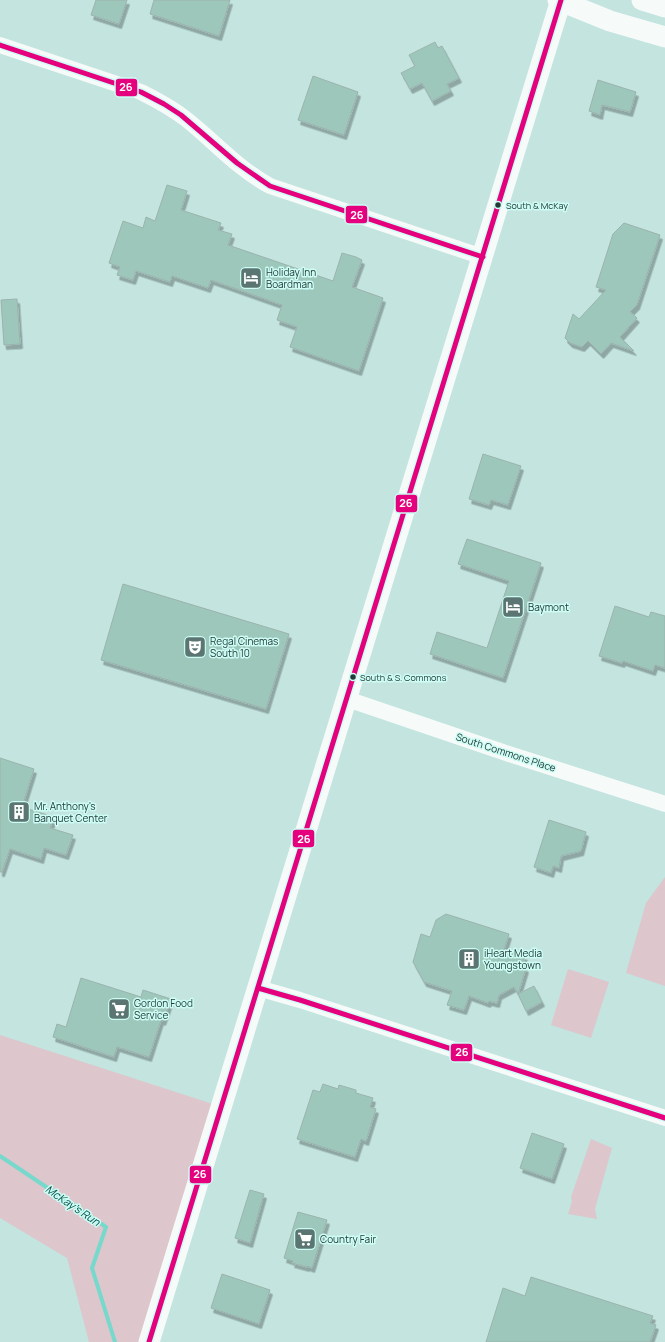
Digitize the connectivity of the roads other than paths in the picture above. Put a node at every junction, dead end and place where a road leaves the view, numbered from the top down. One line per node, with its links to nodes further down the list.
1 (560, 0): 4 (main road); 6 (main road)
2 (642, 0): 3 (main road)
3 (665, 7)
4 (665, 37)
5 (0, 45): 6 (street)
6 (483, 257): 7 (main road)
7 (347, 699): 8 (street, South Commons Place); 9 (main road)
8 (665, 804)
9 (258, 988): 10 (street); 11 (main road)
10 (665, 1118)
11 (149, 1342)

